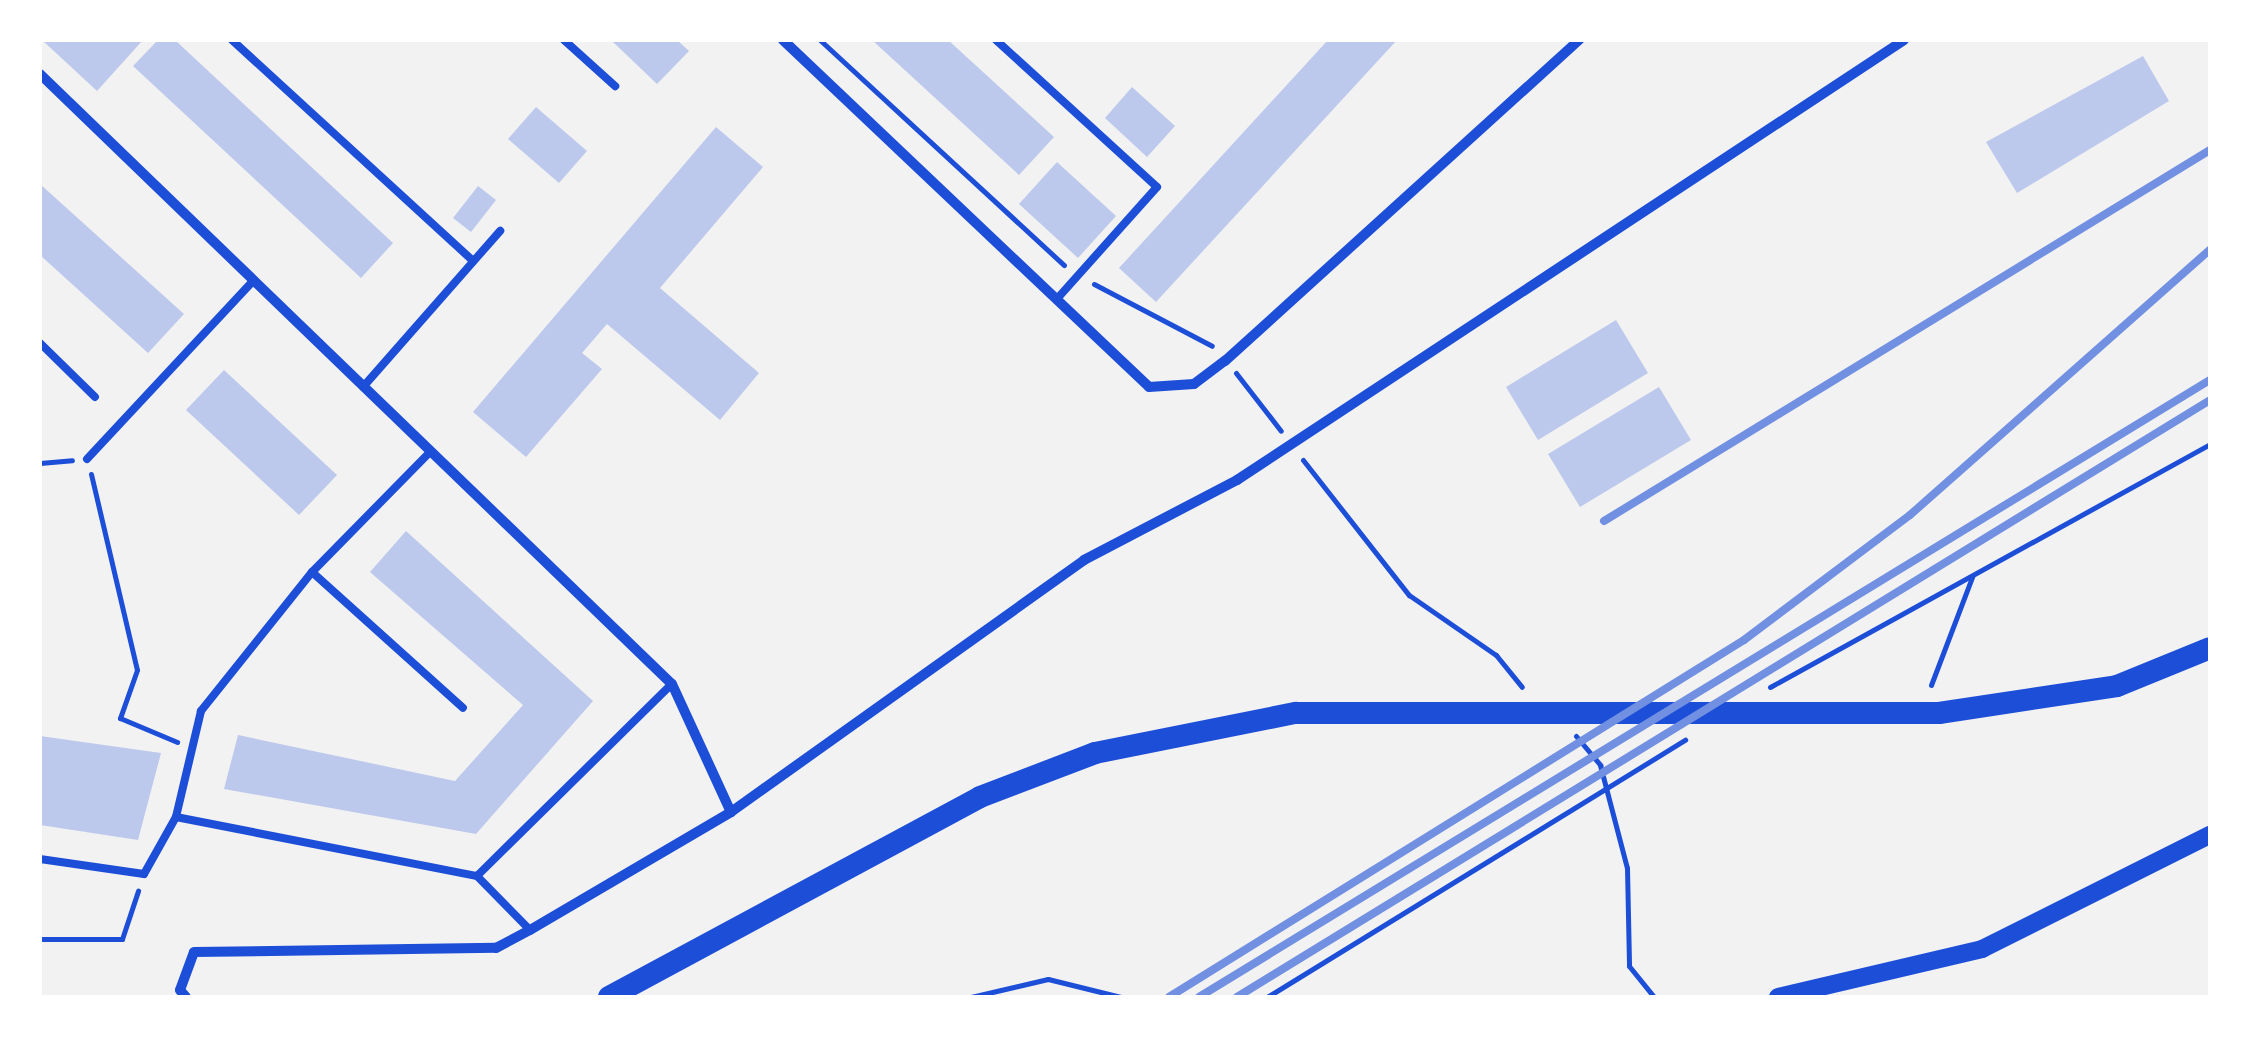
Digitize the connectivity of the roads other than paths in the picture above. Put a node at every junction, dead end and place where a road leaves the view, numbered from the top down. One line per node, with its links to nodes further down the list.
1 (232, 40): 10 (lane)
2 (564, 40): 8 (lane)
3 (782, 40): 12 (street)
4 (996, 40): 12 (lane)
5 (1579, 40): 12 (street)
6 (1904, 40): 22 (street)
7 (40, 74): 11 (street)
8 (614, 86)
9 (500, 231): 10 (lane)
10 (472, 260): 14 (lane)
11 (254, 280): 14 (street); 17 (lane)
12 (1057, 299)
13 (40, 343): 15 (lane)
14 (363, 386): 16 (street)
15 (95, 397)
16 (430, 452): 18 (lane); 20 (street)
17 (87, 459)
18 (312, 572): 21 (lane); 23 (lane)
19 (2210, 648): 29 (main road)
20 (672, 684): 22 (street); 26 (lane)
21 (463, 708)
22 (731, 812): 27 (street)
23 (176, 817): 25 (lane); 26 (lane)
24 (2210, 834): 30 (street)
25 (40, 858)
26 (478, 876): 27 (lane)
27 (530, 930): 28 (street)
28 (186, 997)
29 (609, 997)
30 (1778, 997)

